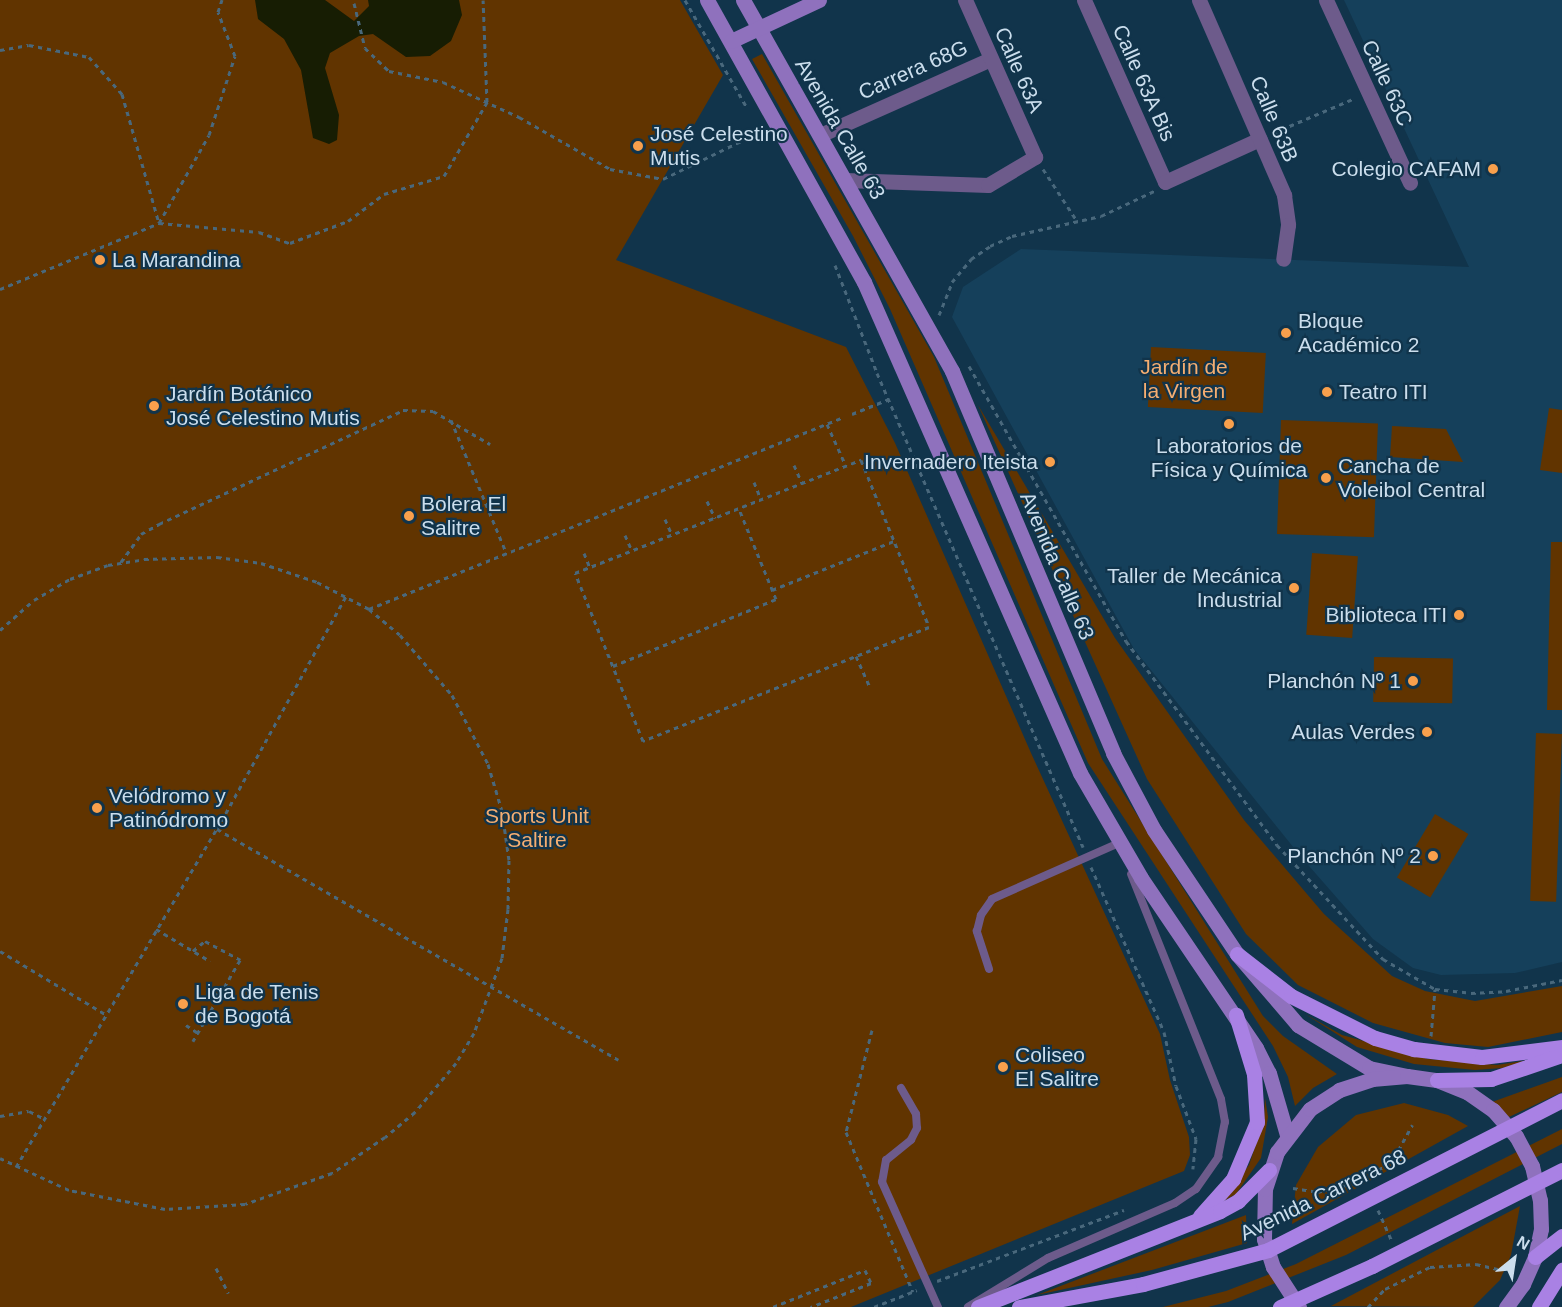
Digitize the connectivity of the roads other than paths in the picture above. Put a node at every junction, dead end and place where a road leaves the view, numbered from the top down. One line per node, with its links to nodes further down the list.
1 (707, 0): 9 (main road)
2 (743, 0): 8 (main road, Avenida Calle 63)
3 (819, 0): 8 (main road)
4 (965, 0): 10 (street, Calle 63A)
5 (1084, 0): 12 (street, Calle 63A Bis)
6 (1199, 0): 12 (street, Calle 63B)
7 (1326, 0): 14 (street, Calle 63C)
8 (759, 28): 9 (main road); 11 (main road, Avenida Calle 63)
9 (731, 41): 16 (main road)
10 (991, 58): 11 (street, Carrera 68G); 13 (street, Calle 63A)
11 (820, 135): 13 (main road, Avenida Calle 63)
12 (1260, 138): 15 (street, Calle 63B)
13 (845, 180): 17 (main road, Avenida Calle 63)
14 (1410, 183)
15 (1283, 259)
16 (1118, 842): 18 (lane); 19 (main road); 34 (lane)
17 (1237, 954): 20 (main road); 22 (main road, Avenida Calle 63)
18 (989, 969)
19 (1236, 1015): 26 (main road); 29 (main road)
20 (1562, 1047)
21 (1562, 1055): 23 (main road)
22 (1407, 1076): 23 (main road); 26 (main road)
23 (1437, 1080): 31 (main road)
24 (901, 1088): 33 (lane)
25 (1562, 1100): 36 (main road, Avenida Carrera 68)
26 (1287, 1135): 27 (main road)
27 (1269, 1170): 29 (main road); 38 (main road)
28 (1562, 1170): 37 (main road)
29 (1188, 1225): 35 (main road)
30 (1562, 1236): 31 (main road)
31 (1535, 1257): 39 (main road)
32 (1562, 1270): 40 (main road)
33 (938, 1307)
34 (968, 1307)
35 (978, 1307)
36 (1019, 1307)
37 (1280, 1307)
38 (1299, 1307)
39 (1506, 1307)
40 (1539, 1307)

